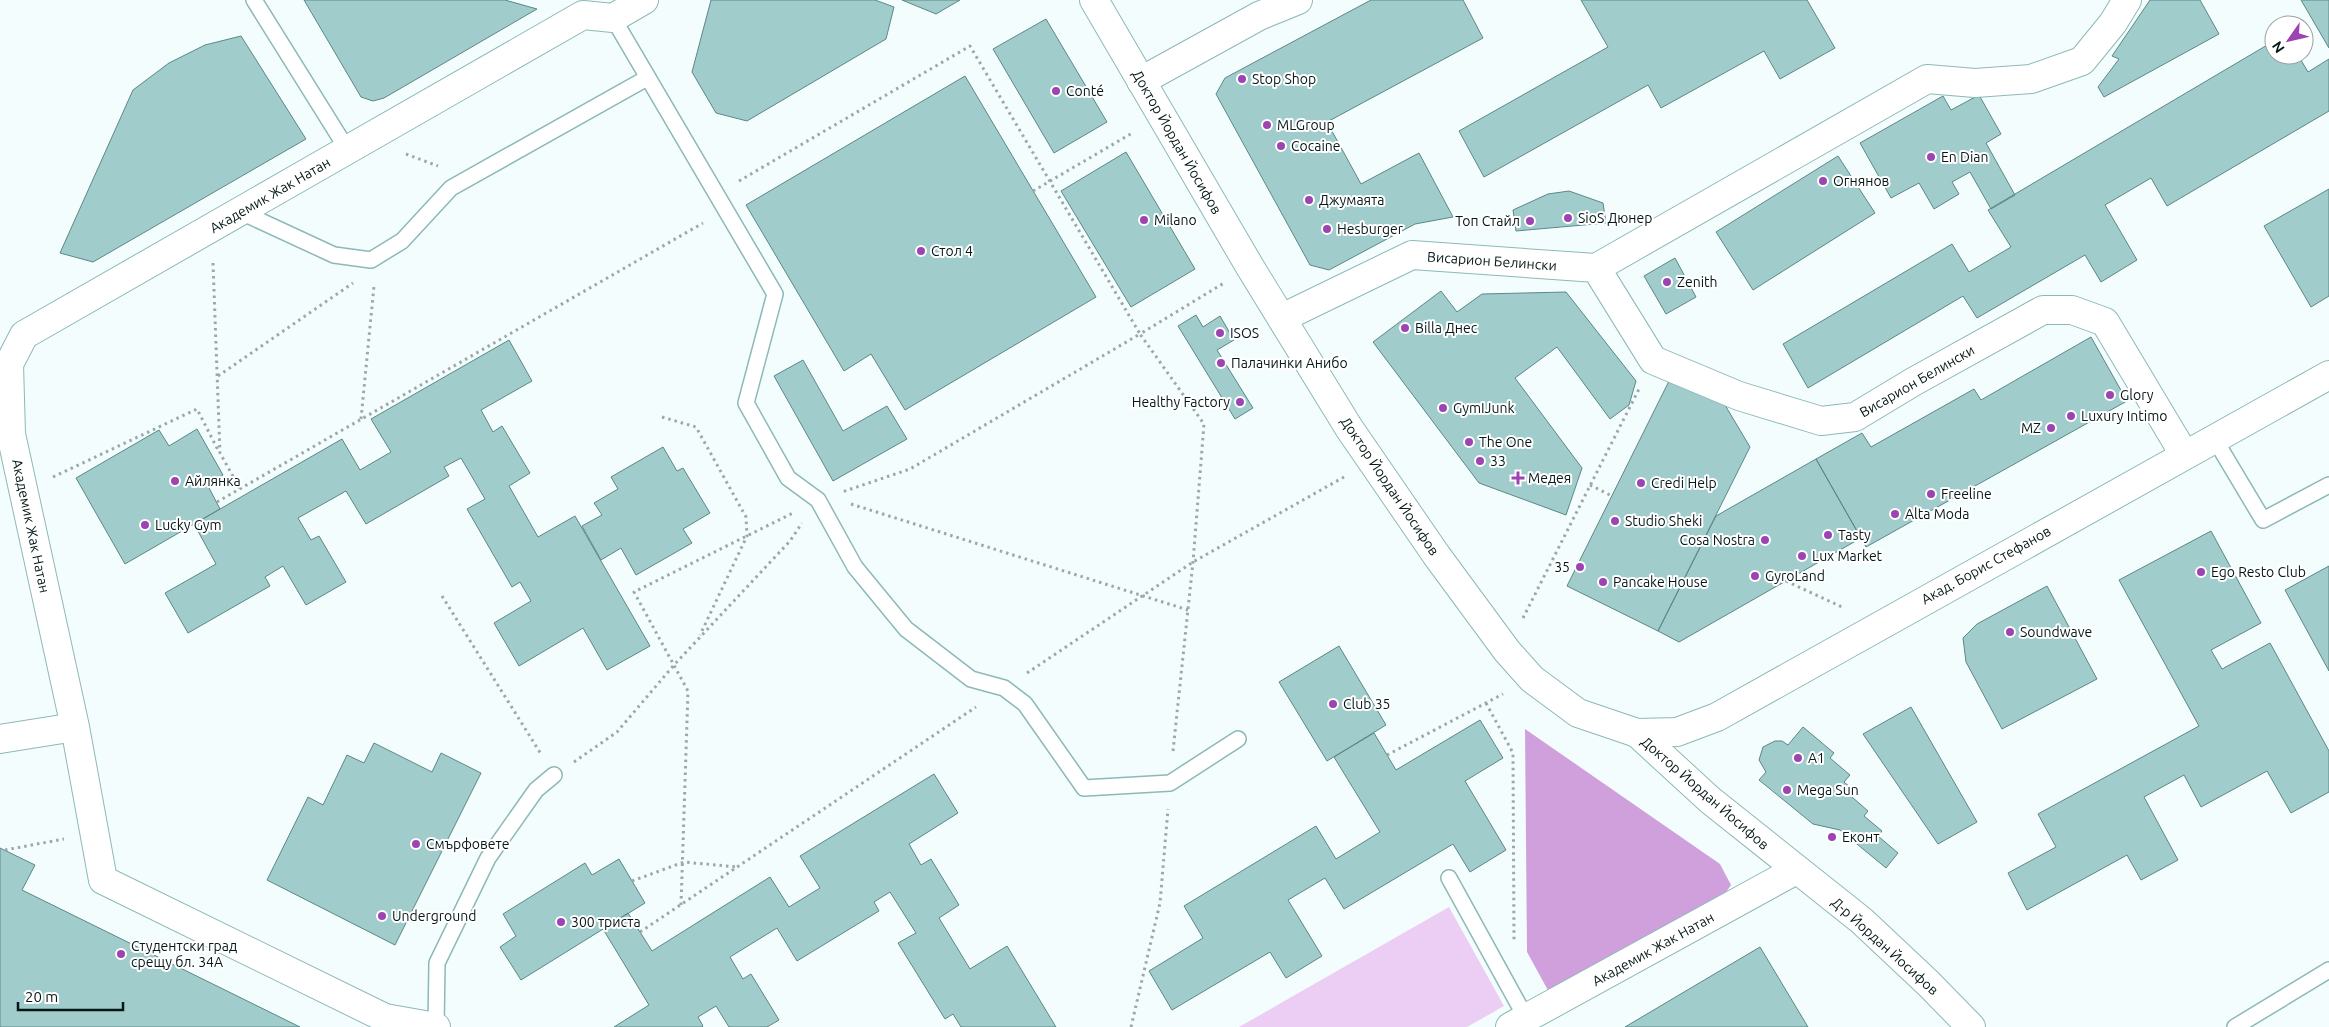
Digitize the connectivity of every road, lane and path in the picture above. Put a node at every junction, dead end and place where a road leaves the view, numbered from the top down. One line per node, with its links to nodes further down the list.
1 (254, 0): 10 (lane)
2 (644, 0): 6 (street)
3 (1094, 0): 8 (street, Доктор Йордан Йосифов)
4 (1298, 0): 8 (street)
5 (2127, 0): 21 (street)
6 (613, 18): 7 (lane); 10 (street, Академик Жак Натан)
7 (647, 78): 12 (lane); 15 (lane)
8 (1141, 81): 9 (street, Доктор Йордан Йосифов)
9 (1162, 116): 13 (path); 20 (street, Доктор Йордан Йосифов)
10 (347, 150): 17 (street, Академик Жак Натан)
11 (400, 154): 12 (path)
12 (468, 178): 19 (lane)
13 (1050, 181): 14 (path); 15 (path); 23 (path)
14 (1033, 191)
15 (716, 195): 16 (lane)
16 (725, 210): 28 (path); 38 (lane)
17 (241, 212): 18 (street, Академик Жак Натан); 19 (lane)
18 (212, 228): 26 (path); 54 (street, Академик Жак Натан)
19 (371, 260): 26 (path); 28 (path)
20 (1250, 267): 22 (street, Доктор Йордан Йосифов); 23 (path)
21 (1596, 268): 22 (street, Висарион Белински); 24 (street)
22 (1282, 318): 32 (street, Доктор Йордан Йосифов)
23 (1140, 334): 38 (path); 41 (path)
24 (1654, 360): 31 (street, Висарион Белински); 34 (path)
25 (2329, 375): 29 (street, Акад. Борис Стефанов)
26 (217, 376): 30 (path)
27 (662, 417): 40 (path)
28 (361, 419): 36 (path)
29 (2214, 438): 31 (street, Акад. Борис Стефанов); 35 (lane)
30 (220, 453): 33 (path); 36 (path)
31 (2184, 454): 46 (street, Акад. Борис Стефанов)
32 (1372, 461): 41 (path); 48 (street, Доктор Йордан Йосифов)
33 (70, 469)
34 (1590, 485): 37 (path); 48 (path)
35 (2329, 485)
36 (240, 489): 39 (path)
37 (1612, 496)
38 (818, 500): 40 (path); 44 (path); 47 (path); 60 (lane)
39 (216, 502)
40 (747, 536): 47 (path); 49 (path)
41 (1193, 562): 44 (path); 45 (path)
42 (1786, 581): 46 (path)
43 (442, 596): 59 (path)
44 (1141, 596): 45 (path); 50 (path)
45 (1188, 610): 60 (path)
46 (1880, 625): 55 (street, Акад. Борис Стефанов)
47 (698, 638): 49 (path)
48 (1506, 651): 51 (street, Доктор Йордан Йосифов)
49 (674, 665): 59 (path); 63 (path)
50 (1031, 670)
51 (1532, 679): 52 (path); 55 (street, Доктор Йордан Йосифов)
52 (1486, 703): 58 (path); 69 (path)
53 (956, 720): 64 (path)
54 (75, 727): 56 (street); 61 (street, Академик Жак Натан)
55 (1637, 733): 65 (street, Доктор Йордан Йосифов)
56 (0, 739)
57 (1238, 739): 60 (lane)
58 (1387, 755)
59 (554, 775): 73 (lane)
60 (1170, 783): 74 (path)
61 (94, 834): 62 (path); 73 (street, Академик Жак Натан)
62 (5, 850)
63 (684, 862): 64 (path); 67 (path); 68 (path)
64 (738, 867): 68 (path)
65 (1796, 870): 72 (street, Академик Жак Натан); 75 (street, Д-р Йордан Йосифов)
66 (1448, 878): 72 (lane)
67 (632, 881)
68 (681, 905): 70 (path)
69 (1514, 905)
70 (640, 932)
71 (2329, 970): 76 (lane)
72 (1518, 1023)
73 (436, 1027)
74 (1132, 1027)
75 (1971, 1027)
76 (2235, 1027)

